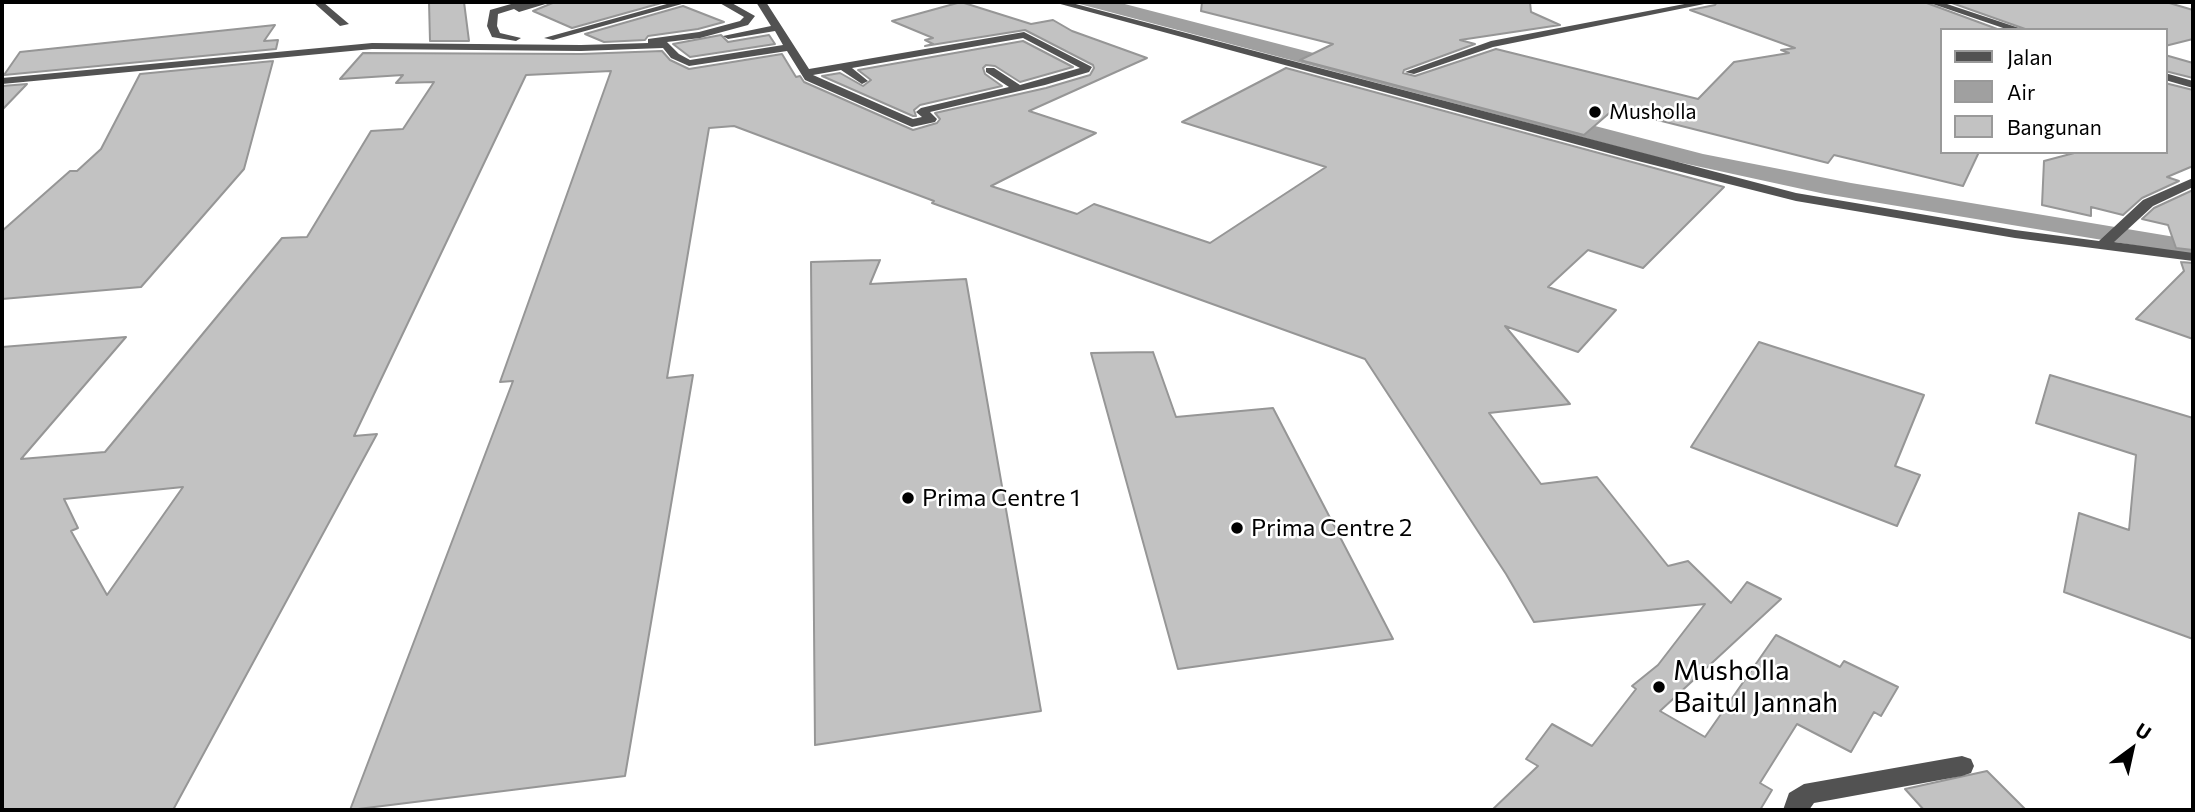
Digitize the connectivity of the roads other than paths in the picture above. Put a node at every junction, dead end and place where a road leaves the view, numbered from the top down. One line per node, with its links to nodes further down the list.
1 (318, 2): 11 (street)
2 (528, 2): 10 (street)
3 (542, 2): 10 (street)
4 (684, 2): 14 (street)
5 (723, 2): 14 (street)
6 (761, 2): 12 (street)
7 (1058, 2): 27 (street)
8 (1709, 2): 19 (street)
9 (1932, 2): 13 (street)
10 (492, 16): 14 (street)
11 (344, 24)
12 (777, 28): 15 (street); 16 (street)
13 (2014, 28)
14 (549, 38)
15 (666, 45): 16 (street); 22 (street)
16 (790, 47): 20 (street)
17 (842, 66): 20 (street); 23 (street); 25 (street)
18 (990, 70): 25 (street)
19 (1410, 72)
20 (807, 73): 25 (street)
21 (2167, 77): 24 (street)
22 (2, 80)
23 (862, 81)
24 (2193, 85)
25 (1019, 89)
26 (2193, 182): 27 (street)
27 (2107, 242): 28 (street)
28 (2193, 257)
29 (1962, 766): 30 (street)
30 (1796, 810)

